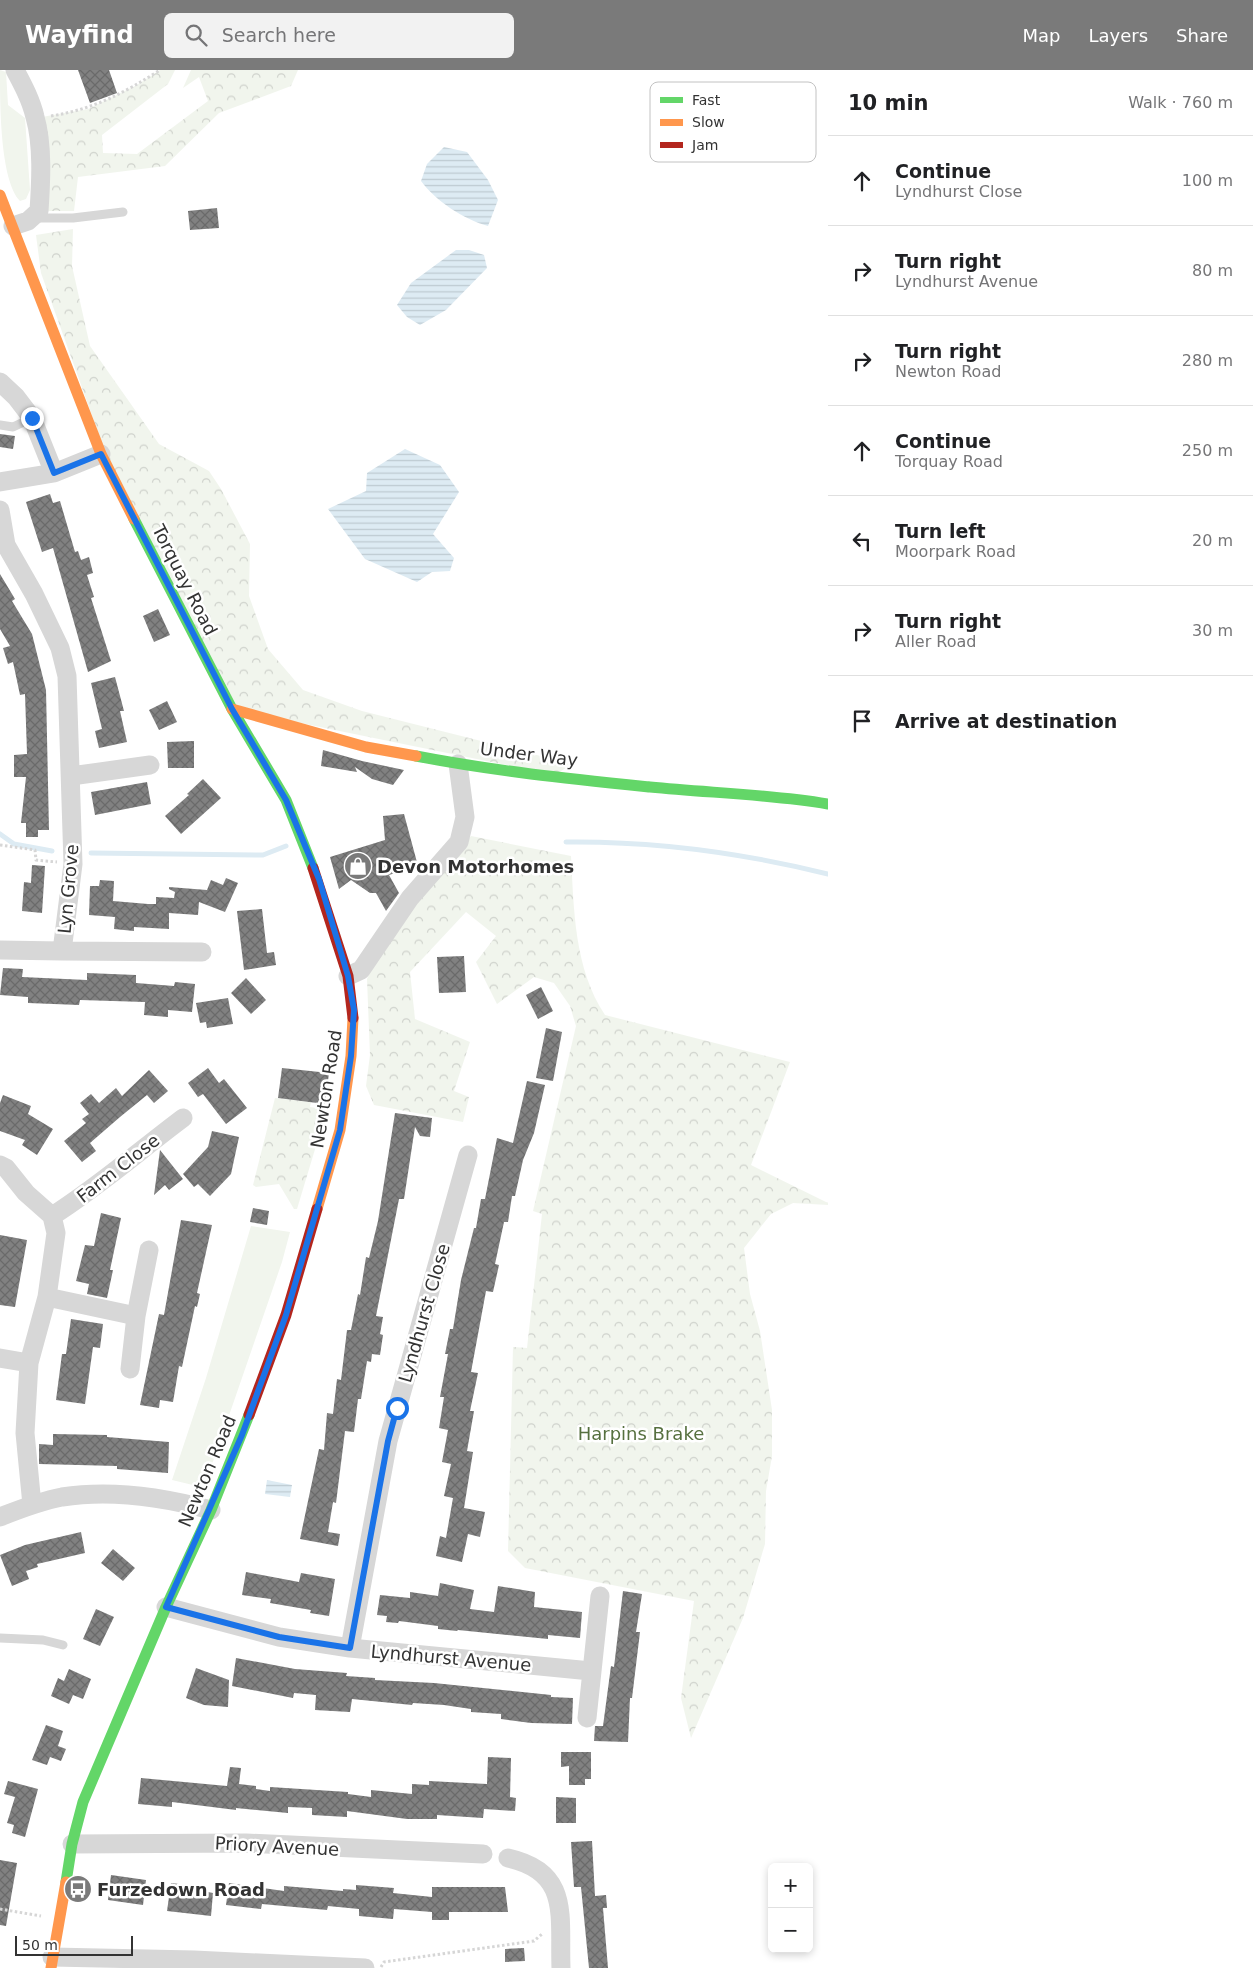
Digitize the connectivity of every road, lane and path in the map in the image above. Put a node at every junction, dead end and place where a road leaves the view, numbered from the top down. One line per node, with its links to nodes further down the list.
1 (14, 70): 3 (street)
2 (160, 70): 3 (path)
3 (36, 118): 6 (street)
4 (0, 195): 7 (street, Torquay Road)
5 (124, 212): 6 (lane)
6 (32, 218): 7 (street)
7 (13, 226): 11 (street, Torquay Road)
8 (0, 382): 9 (street)
9 (32, 418): 10 (lane); 12 (street)
10 (0, 425)
11 (101, 454): 12 (street); 15 (street, Torquay Road)
12 (54, 473): 13 (street)
13 (0, 482)
14 (0, 510): 18 (street, Lyn Grove)
15 (232, 709): 17 (street, Under Way); 25 (street, Torquay Road)
16 (150, 764): 18 (street)
17 (458, 764): 19 (street, Under Way); 25 (street)
18 (71, 776): 21 (street, Lyn Grove)
19 (828, 804)
20 (0, 845): 21 (path)
21 (73, 864): 23 (street, Lyn Grove)
22 (0, 950): 23 (street)
23 (62, 951): 24 (street, Lyn Grove)
24 (202, 952)
25 (348, 976): 37 (street, Newton Road)
26 (183, 1118): 29 (street, Farm Close)
27 (468, 1155): 43 (street, Lyndhurst Close)
28 (0, 1165): 29 (street)
29 (52, 1216): 31 (street)
30 (149, 1250): 32 (street)
31 (47, 1297): 32 (street); 34 (street)
32 (136, 1316): 35 (street)
33 (0, 1358): 34 (street)
34 (29, 1363): 36 (street)
35 (130, 1369)
36 (32, 1505): 37 (street); 38 (street)
37 (210, 1510): 40 (street, Newton Road)
38 (0, 1517)
39 (600, 1596): 44 (street)
40 (166, 1607): 43 (street, Lyndhurst Avenue); 46 (street, Newton Road)
41 (0, 1638): 42 (lane)
42 (63, 1645)
43 (350, 1648): 44 (street, Lyndhurst Avenue)
44 (591, 1671): 45 (street)
45 (587, 1718)
46 (72, 1844): 47 (street, Priory Avenue); 50 (street, Newton Road)
47 (483, 1854)
48 (508, 1858): 56 (street)
49 (0, 1909): 50 (path)
50 (58, 1920): 52 (street, Newton Road)
51 (542, 1934): 55 (path)
52 (52, 1963): 53 (street)
53 (194, 1964): 54 (street)
54 (365, 1968)
55 (380, 1968)
56 (561, 1968)

